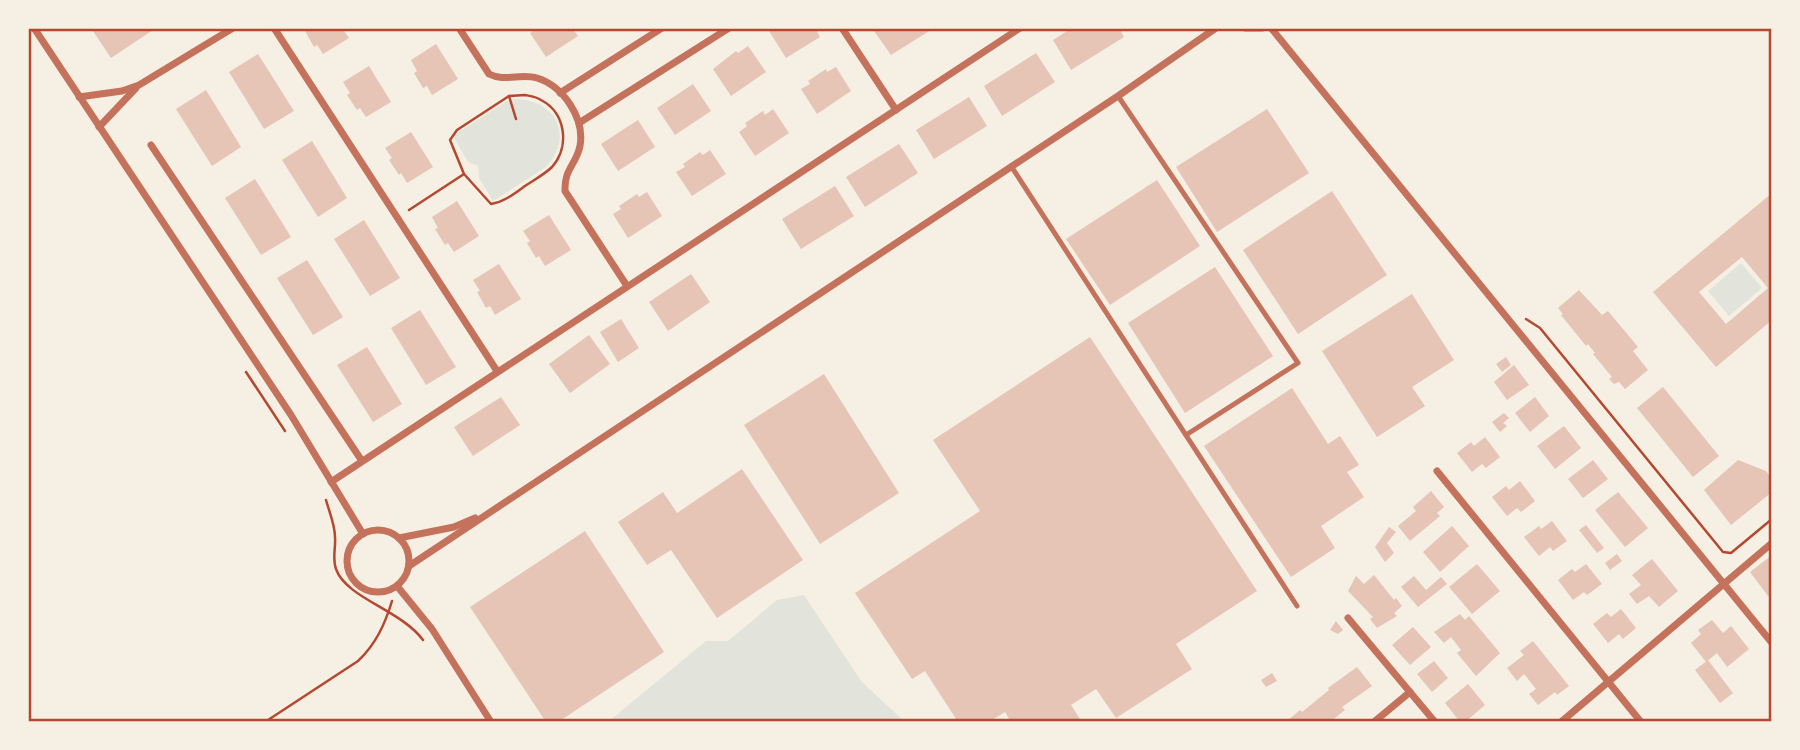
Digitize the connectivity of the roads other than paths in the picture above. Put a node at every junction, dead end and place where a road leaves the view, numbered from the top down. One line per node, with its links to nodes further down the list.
1 (34, 28): 16 (street)
2 (233, 28): 13 (street)
3 (274, 28): 23 (street)
4 (459, 28): 14 (street)
5 (662, 28): 14 (street)
6 (729, 28): 18 (street)
7 (842, 28): 17 (street)
8 (1216, 28): 15 (street)
9 (1245, 28): 10 (street)
10 (1262, 28)
11 (1271, 28): 33 (street)
12 (1017, 29): 17 (street)
13 (139, 85): 16 (street); 19 (street)
14 (560, 93): 18 (street)
15 (1118, 96): 21 (street); 24 (lane)
16 (79, 97): 19 (street)
17 (895, 110): 22 (street)
18 (579, 123): 22 (street)
19 (99, 127): 27 (street)
20 (151, 145): 25 (street)
21 (1011, 166): 24 (lane); 28 (street)
22 (627, 286): 23 (street)
23 (497, 371): 25 (street)
24 (1186, 435): 35 (lane)
25 (362, 461): 27 (street)
26 (1437, 471): 38 (street)
27 (331, 482): 29 (street)
28 (489, 513): 30 (street); 32 (street)
29 (363, 534): 30 (street); 34 (street)
30 (399, 538): 32 (street)
31 (1772, 543): 33 (street)
32 (409, 566): 34 (street)
33 (1724, 583): 37 (street); 38 (street)
34 (397, 586): 40 (street)
35 (1297, 606)
36 (1348, 618): 39 (street)
37 (1772, 643)
38 (1608, 681): 43 (street); 44 (street)
39 (1409, 692): 41 (street); 42 (street)
40 (491, 722)
41 (1374, 722)
42 (1435, 722)
43 (1560, 722)
44 (1641, 722)

